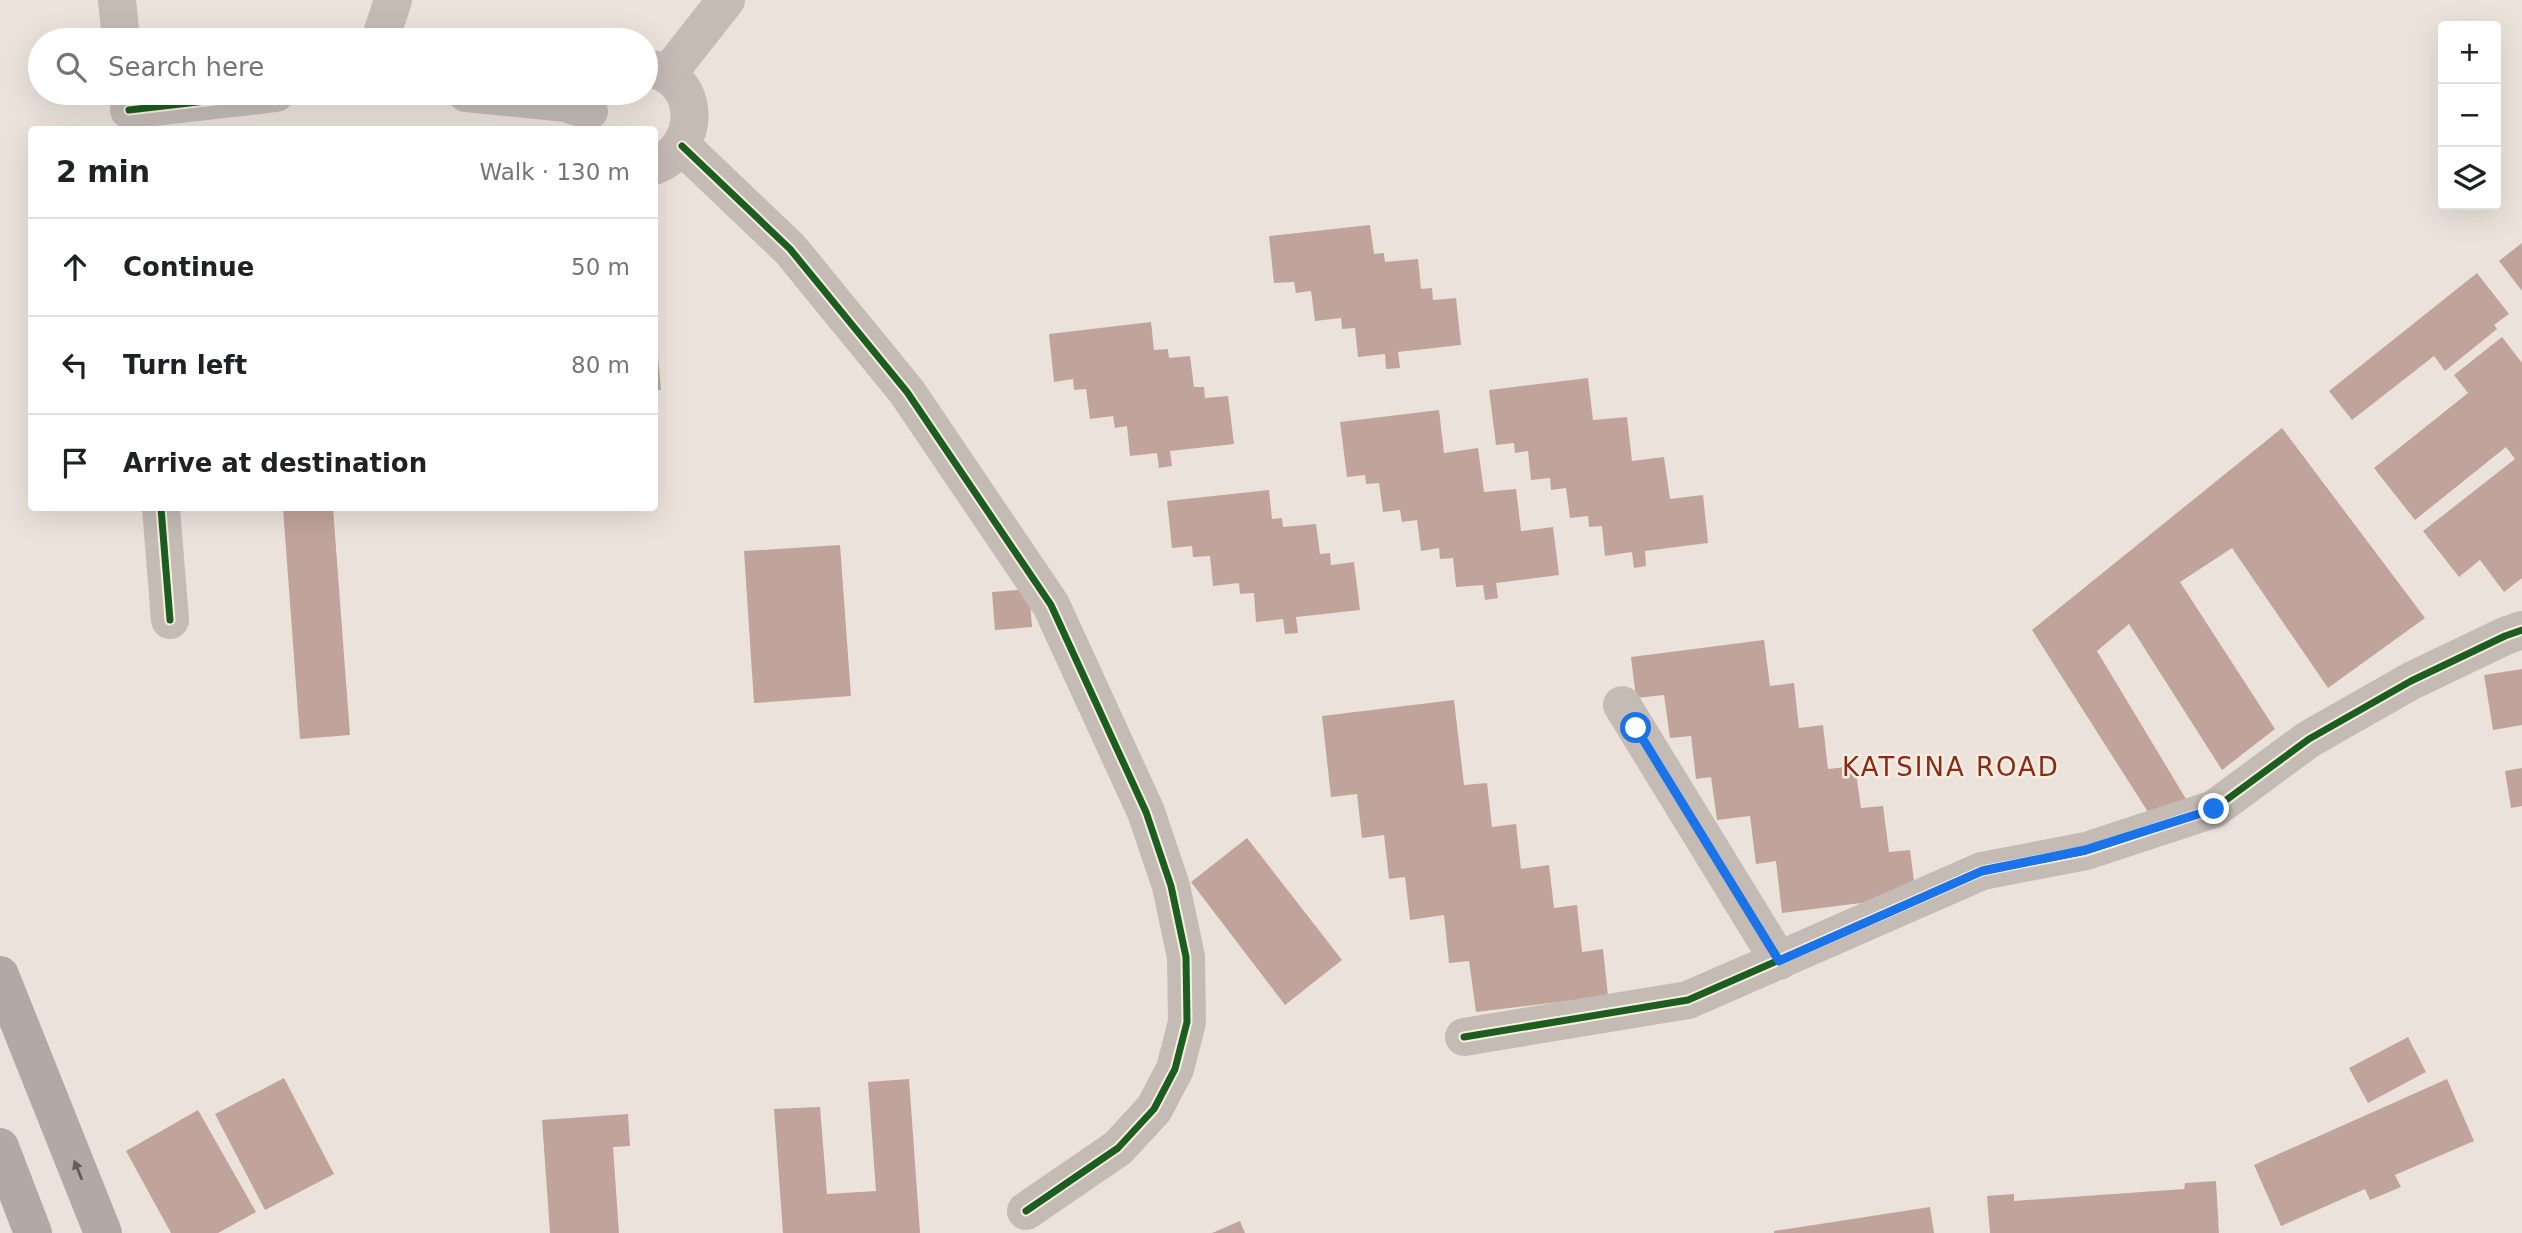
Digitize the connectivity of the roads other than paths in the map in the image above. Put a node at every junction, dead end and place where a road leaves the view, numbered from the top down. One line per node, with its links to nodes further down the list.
1 (117, 0): 4 (street)
2 (393, 0): 5 (street)
3 (726, 0): 6 (street)
4 (120, 28)
5 (384, 28)
6 (658, 70)
7 (658, 73): 12 (street)
8 (178, 105): 10 (street)
9 (572, 105): 11 (street)
10 (129, 111)
11 (592, 111)
12 (668, 156): 21 (street)
13 (161, 511): 14 (street)
14 (170, 620)
15 (2522, 630): 17 (street)
16 (1622, 705): 17 (street)
17 (1779, 961): 19 (street)
18 (0, 975): 23 (main road, one-way to 18)
19 (1464, 1037)
20 (0, 1147): 22 (main road)
21 (1026, 1211)
22 (33, 1233)
23 (103, 1233)

